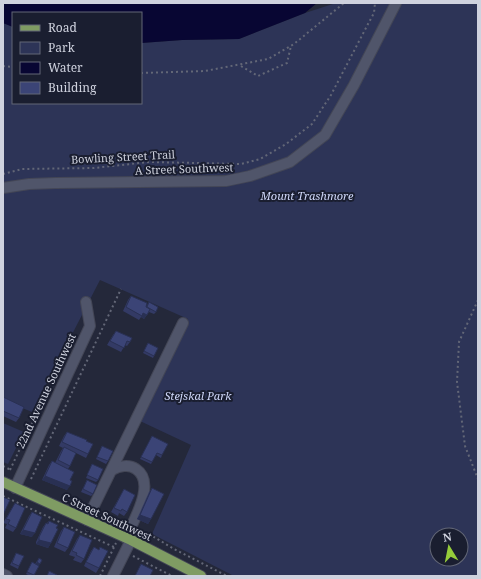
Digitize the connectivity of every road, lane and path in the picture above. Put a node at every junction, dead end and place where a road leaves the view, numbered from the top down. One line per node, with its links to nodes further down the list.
1 (344, 3): 4 (path)
2 (375, 3): 7 (path, Bowling Street Trail)
3 (396, 3): 8 (street, A Street Southwest)
4 (291, 46): 5 (path); 5 (path)
5 (240, 65): 6 (path)
6 (142, 73)
7 (3, 174)
8 (3, 188)
9 (121, 289): 18 (path)
10 (478, 300): 19 (path)
11 (86, 302): 21 (street, 22nd Avenue Southwest)
12 (183, 323): 16 (street)
13 (68, 346): 15 (path)
14 (3, 466): 15 (path)
15 (10, 470): 17 (path)
16 (112, 470): 23 (street); 25 (street)
17 (14, 472)
18 (31, 479)
19 (478, 479)
20 (3, 482): 21 (main road, C Street Southwest)
21 (15, 488): 23 (main road, C Street Southwest)
22 (3, 496): 26 (path)
23 (87, 520): 25 (main road, C Street Southwest)
24 (149, 534): 35 (path)
25 (124, 540): 26 (path); 32 (street); 34 (main road, C Street Southwest)
26 (114, 547): 27 (path); 31 (path)
27 (118, 549)
28 (132, 556): 33 (path)
29 (3, 574): 30 (street)
30 (7, 576)
31 (100, 576)
32 (113, 576)
33 (172, 576)
34 (201, 576)
35 (227, 576)

